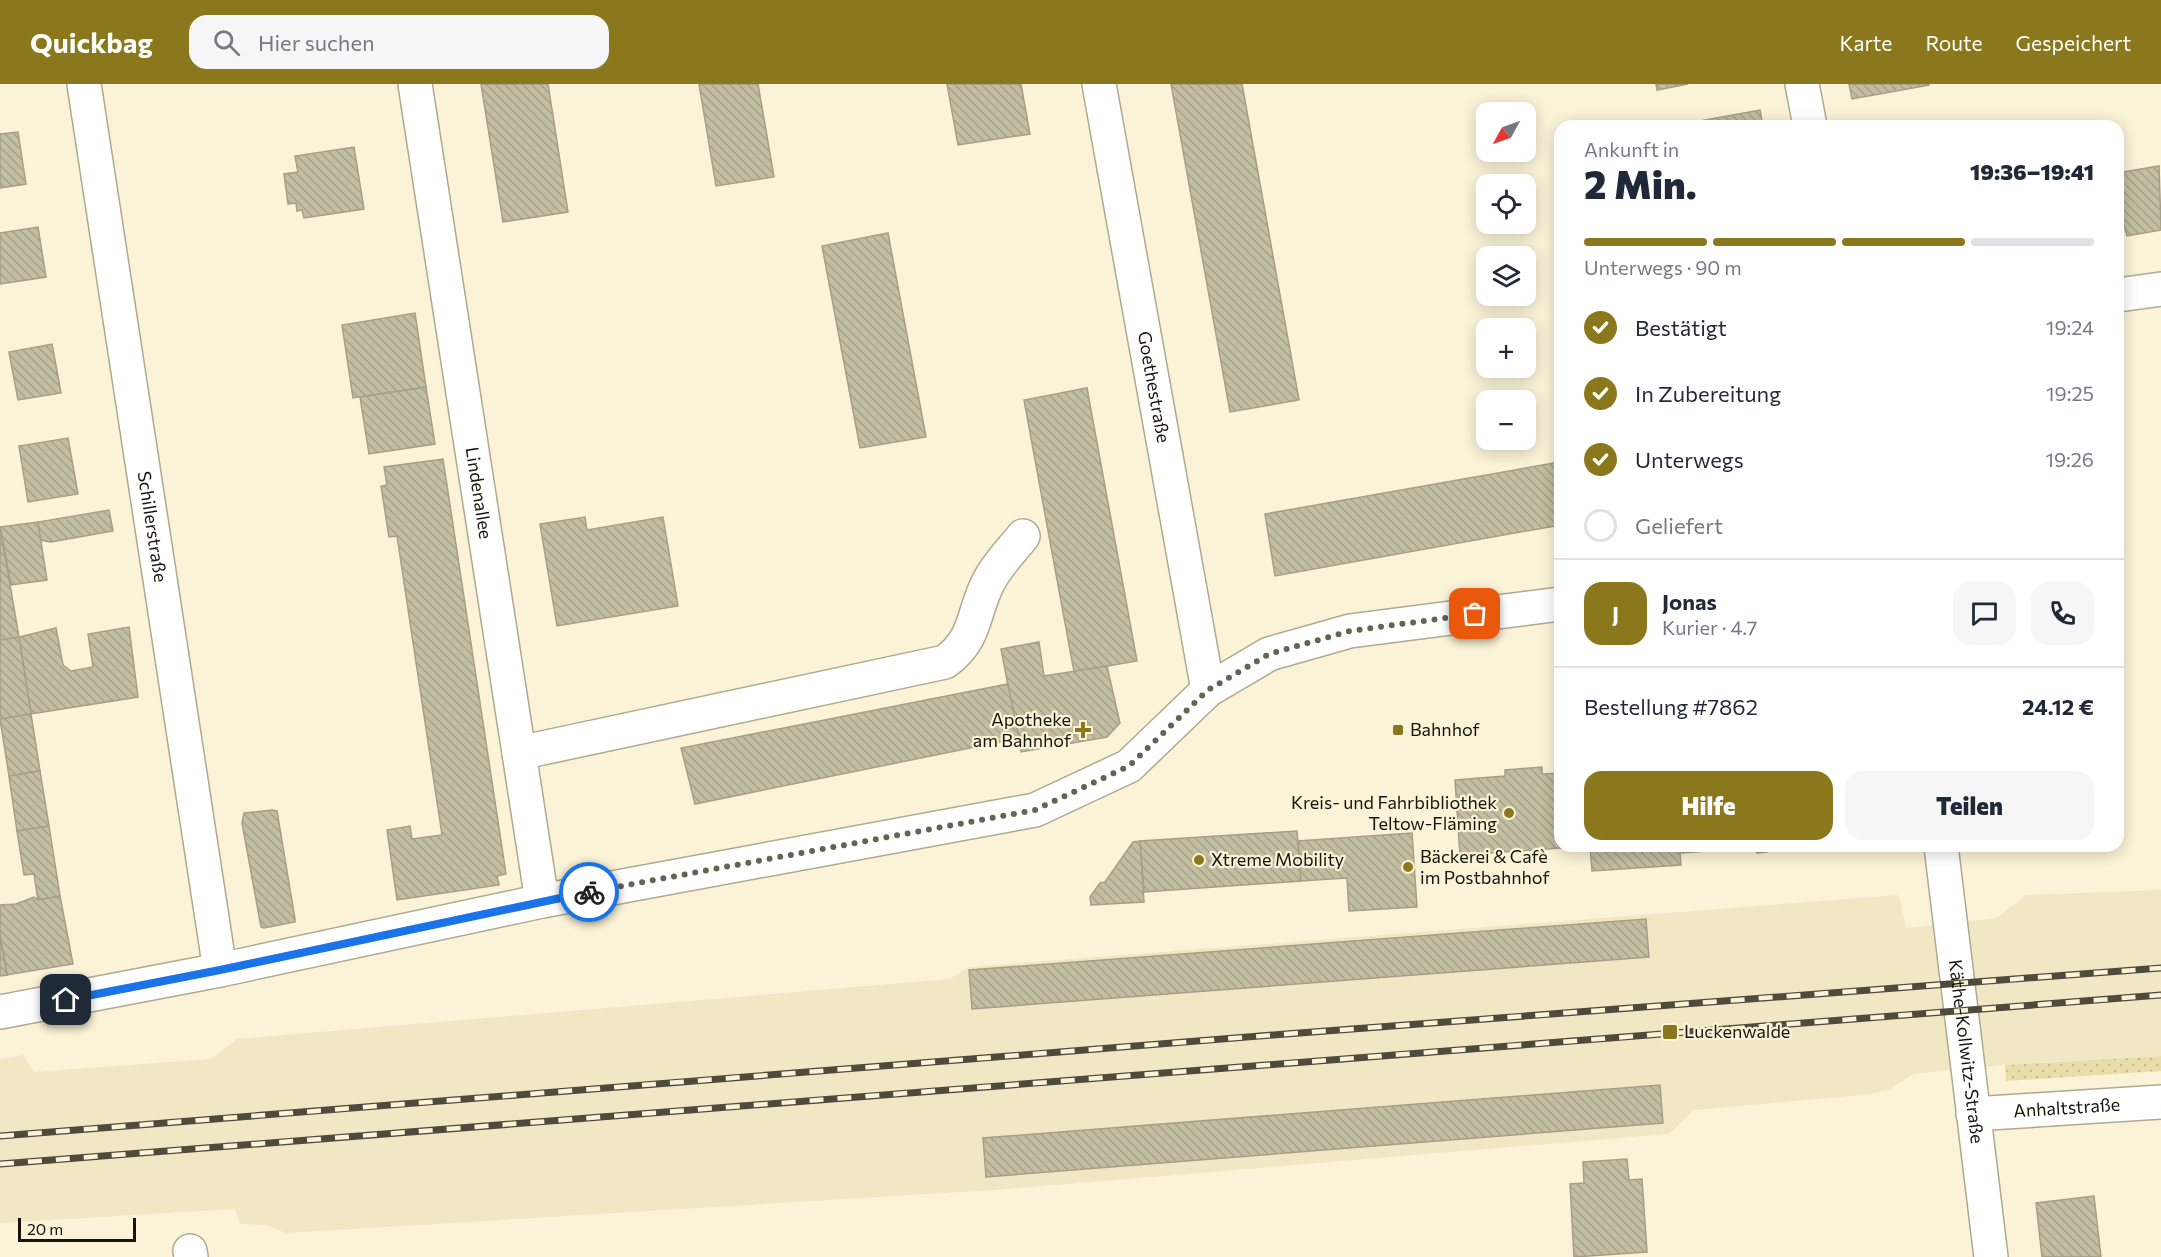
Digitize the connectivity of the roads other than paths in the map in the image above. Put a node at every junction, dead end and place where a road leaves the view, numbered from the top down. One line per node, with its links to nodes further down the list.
1 (84, 84): 14 (street, Schillerstraße)
2 (415, 84): 11 (street, Lindenallee)
3 (1100, 84): 10 (street, Goethestraße)
4 (1802, 84): 5 (street)
5 (1809, 120)
6 (2161, 289): 7 (street)
7 (2124, 295)
8 (1023, 536): 11 (street)
9 (1554, 605): 10 (street)
10 (1208, 690): 13 (street)
11 (519, 753): 13 (street, Lindenallee)
12 (1942, 852): 17 (street, Käthe-Kollwitz-Straße)
13 (542, 901): 14 (street)
14 (220, 970): 15 (street)
15 (0, 1012)
16 (2161, 1102): 17 (street, Anhaltstraße)
17 (1973, 1114): 18 (street, Käthe-Kollwitz-Straße)
18 (1991, 1257)

